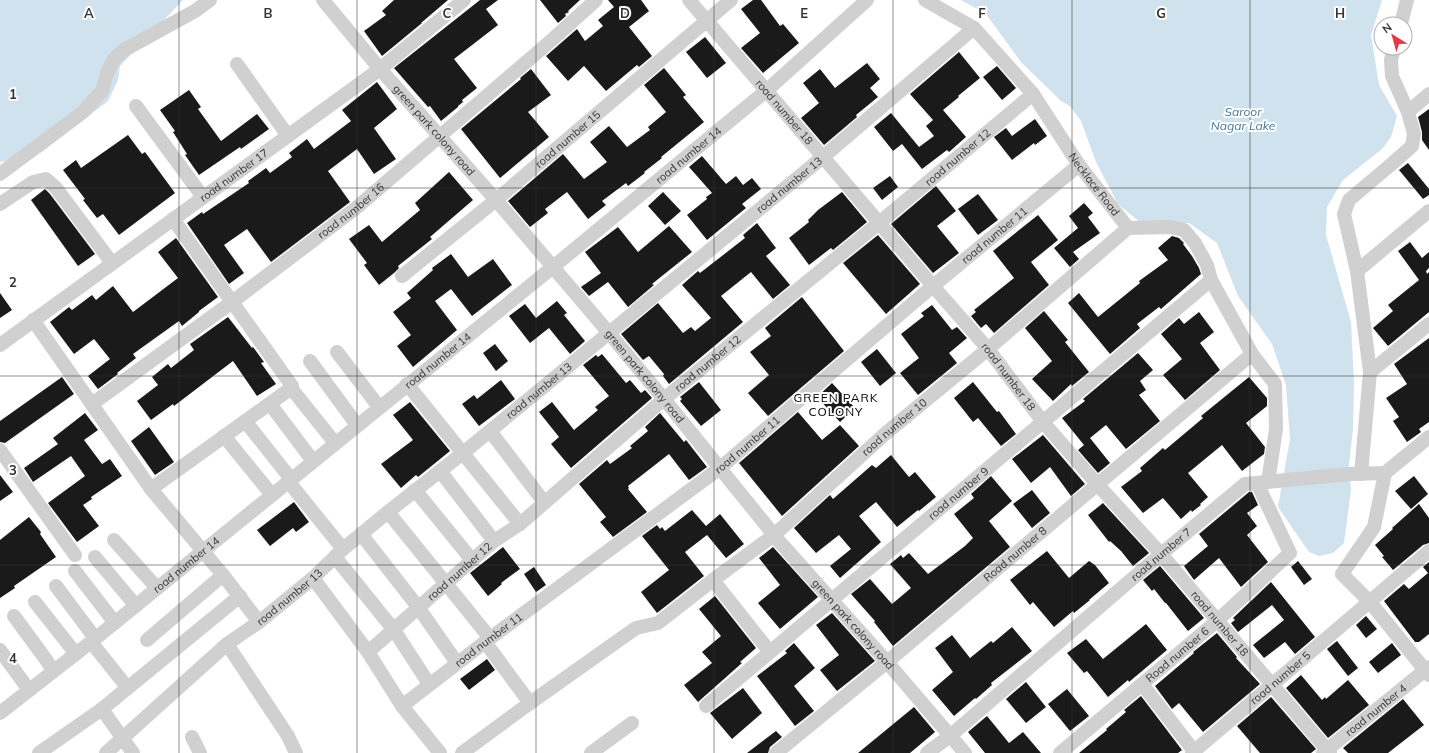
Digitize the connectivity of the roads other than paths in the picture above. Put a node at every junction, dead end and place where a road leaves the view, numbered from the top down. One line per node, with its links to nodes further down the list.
1 (210, 0): 25 (street)
2 (464, 0): 15 (street, road number 17)
3 (596, 0): 22 (street, road number 16)
4 (689, 0): 11 (street, road number 18)
5 (731, 0): 11 (street, road number 15)
6 (867, 0): 16 (street, road number 14)
7 (925, 0): 12 (street, Necklace Road)
8 (1408, 0): 10 (street)
9 (325, 1): 15 (street, green park colony road)
10 (1403, 16)
11 (707, 20): 16 (street, road number 18); 27 (street, road number 15)
12 (974, 28): 17 (street, Necklace Road); 23 (street, road number 13)
13 (1392, 56): 20 (street)
14 (237, 64): 21 (street)
15 (380, 69): 21 (street, road number 17); 22 (street, green park colony road)
16 (766, 91): 23 (street, road number 18); 34 (street, road number 14)
17 (1033, 94): 24 (street, Necklace Road); 31 (street, road number 12)
18 (1429, 94): 20 (street)
19 (136, 106): 26 (street)
20 (1408, 112): 35 (street)
21 (288, 136): 26 (street, road number 17)
22 (439, 137): 27 (street, green park colony road); 39 (street, road number 16)
23 (823, 157): 31 (street, road number 18); 42 (street, road number 13)
24 (1079, 165): 32 (street, Necklace Road); 38 (street, road number 11)
25 (0, 174)
26 (203, 197): 30 (street, road number 17)
27 (496, 200): 34 (street, green park colony road); 36 (street, road number 15)
28 (0, 204): 33 (street)
29 (1429, 211): 35 (street)
30 (174, 219): 33 (street, road number 17); 39 (street)
31 (879, 223): 38 (street, road number 18); 51 (street, road number 12)
32 (1128, 228): 37 (street); 44 (street, road number 10)
33 (112, 263): 40 (street, road number 17)
34 (553, 267): 42 (street, green park colony road); 49 (street, road number 14)
35 (1357, 271): 48 (street)
36 (402, 276)
37 (1211, 280): 46 (street); 56 (street, road number 9)
38 (933, 286): 44 (street, road number 18); 65 (street, road number 11)
39 (232, 302): 50 (street); 52 (street, road number 16)
40 (33, 320): 43 (street, road number 17); 52 (street)
41 (1429, 324): 48 (street)
42 (609, 333): 51 (street, green park colony road); 58 (street, road number 13)
43 (0, 345)
44 (988, 349): 56 (street, road number 18); 79 (street, road number 10)
45 (337, 352): 54 (street)
46 (1252, 354): 70 (street); 71 (street, Road number 8)
47 (310, 361): 57 (street)
48 (1370, 372): 68 (street)
49 (407, 384): 54 (street, road number 14); 63 (street)
50 (291, 388): 53 (street); 61 (street)
51 (664, 399): 65 (street, green park colony road); 75 (street, road number 12)
52 (92, 404): 72 (street)
53 (270, 404): 55 (street); 64 (street)
54 (379, 407): 57 (street, road number 14)
55 (245, 421): 59 (street); 69 (street)
56 (1043, 422): 71 (street, road number 18); 97 (street, road number 9)
57 (357, 425): 61 (street, road number 14)
58 (490, 431): 63 (street, road number 13); 75 (street)
59 (224, 436): 72 (street); 74 (street)
60 (1429, 437): 67 (street)
61 (335, 443): 64 (street, road number 14)
62 (0, 450): 85 (street)
63 (463, 453): 66 (street, road number 13); 77 (street)
64 (313, 461): 69 (street, road number 14)
65 (720, 468): 79 (street, green park colony road); 109 (street, road number 11)
66 (440, 471): 73 (street, road number 13); 81 (street)
67 (1385, 473): 68 (street, road number 7); 99 (street)
68 (1355, 474): 70 (street, road number 7)
69 (289, 480): 74 (street, road number 14); 84 (street)
70 (1262, 483): 86 (street, road number 7); 103 (street, Road number 6)
71 (1097, 484): 86 (street, road number 18); 115 (street, Road number 8)
72 (151, 489): 82 (street)
73 (415, 490): 76 (street, road number 13); 88 (street)
74 (272, 494): 82 (street, road number 14)
75 (544, 502): 77 (street, road number 12)
76 (388, 512): 78 (street, road number 13); 93 (street)
77 (520, 524): 81 (street, road number 12)
78 (362, 534): 84 (street, road number 13); 101 (street)
79 (774, 535): 92 (street, road number 10); 97 (street, green park colony road)
80 (114, 540): 95 (street)
81 (494, 542): 88 (street, road number 12)
82 (202, 551): 90 (street); 95 (street, road number 14)
83 (1429, 551): 99 (street, road number 5)
84 (339, 553): 91 (street, road number 13); 106 (street)
85 (75, 554)
86 (1161, 554): 103 (street, road number 18); 131 (street, road number 7)
87 (95, 557): 100 (street)
88 (472, 560): 93 (street, road number 12)
89 (76, 571): 105 (street)
90 (224, 575): 96 (street); 108 (street)
91 (313, 578): 104 (street, road number 13); 112 (street)
92 (713, 580): 113 (street); 124 (street, road number 10)
93 (446, 583): 101 (street, road number 12); 109 (street)
94 (56, 586): 107 (street)
95 (157, 588): 100 (street, road number 14)
96 (240, 596): 104 (street); 122 (street)
97 (832, 600): 113 (street, road number 9); 115 (street, green park colony road)
98 (35, 602): 114 (street)
99 (1370, 602): 118 (street); 121 (street, road number 5)
100 (136, 606): 105 (street, road number 14)
101 (418, 607): 106 (street, road number 12); 116 (street)
102 (14, 616): 117 (street)
103 (1217, 621): 120 (street, Road number 6); 121 (street, road number 18)
104 (259, 622): 110 (street, road number 13)
105 (115, 623): 107 (street, road number 14)
106 (394, 630): 112 (street, road number 12); 119 (street)
107 (93, 640): 114 (street, road number 14); 122 (street)
108 (147, 640)
109 (488, 640): 116 (street, road number 11); 124 (street)
110 (227, 644): 132 (street, road number 13); 139 (street)
111 (0, 650): 123 (street)
112 (368, 652): 125 (street)
113 (770, 652): 126 (street, road number 9)
114 (76, 654): 117 (street, road number 14)
115 (887, 662): 131 (street, green park colony road); 143 (street, Road number 8)
116 (457, 663): 119 (street, road number 11)
117 (53, 671): 123 (street, road number 14)
118 (1428, 671): 134 (street, road number 4)
119 (429, 684): 125 (street, road number 11)
120 (1142, 684): 133 (street); 146 (street, Road number 6)
121 (1271, 685): 133 (street, road number 5); 134 (street, road number 18)
122 (127, 687): 127 (street)
123 (29, 690): 128 (street, road number 14)
124 (530, 703): 141 (street)
125 (402, 706): 140 (street)
126 (706, 706)
127 (102, 709): 132 (street); 135 (street)
128 (0, 713)
129 (632, 723): 142 (street)
130 (192, 736): 138 (street)
131 (950, 736): 144 (street, road number 7); 145 (street, green park colony road)
132 (122, 738): 136 (street, road number 13); 137 (street)
133 (1193, 752)
134 (1326, 752)
135 (39, 753)
136 (106, 753)
137 (133, 753)
138 (200, 753)
139 (296, 753)
140 (440, 753)
141 (462, 753)
142 (591, 753)
143 (776, 753)
144 (927, 753)
145 (965, 753)
146 (1060, 753)

